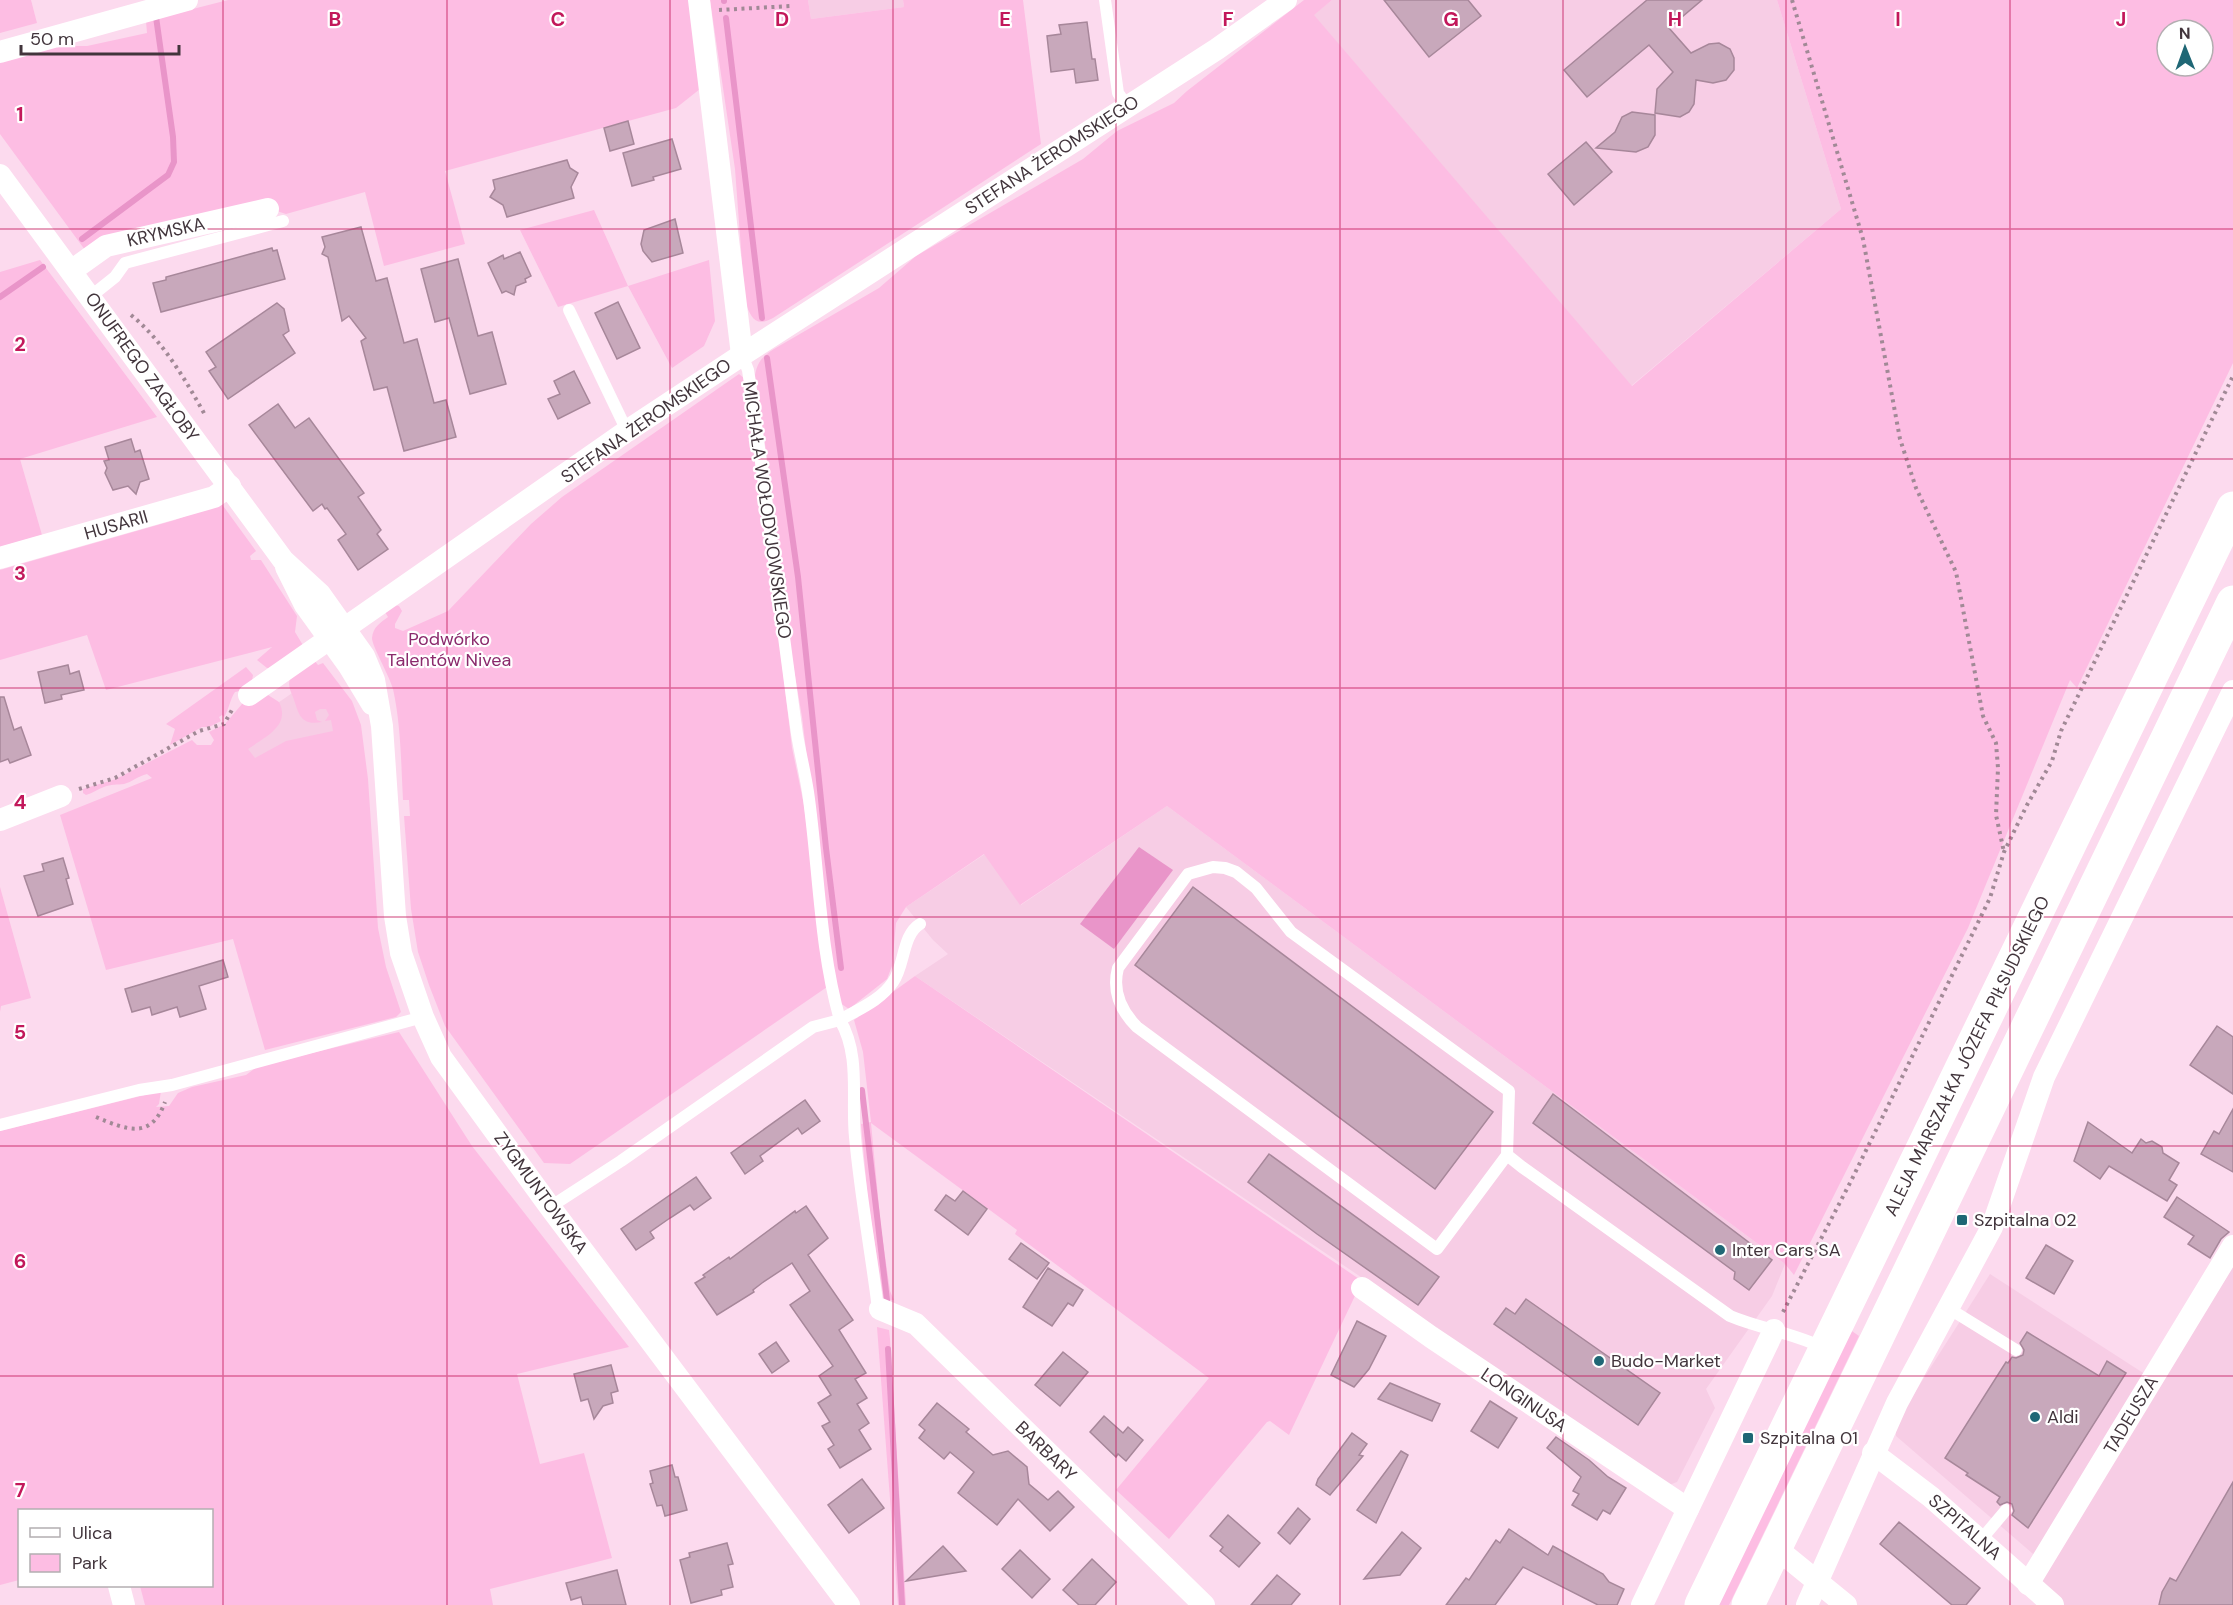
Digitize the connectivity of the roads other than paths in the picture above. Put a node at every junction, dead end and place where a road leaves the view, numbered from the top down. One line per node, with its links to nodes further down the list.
1 (187, 0): 5 (street)
2 (1105, 0): 6 (lane)
3 (1286, 0): 6 (street, STEFANA ŻEROMSKIEGO)
4 (700, 6): 12 (street, MICHAŁA WOŁODYJOWSKIEGO)
5 (0, 52)
6 (1127, 106): 12 (street, STEFANA ŻEROMSKIEGO)
7 (0, 175): 9 (street, ONUFREGO ZAGŁOBY)
8 (276, 215): 9 (street, KRYMSKA); 10 (lane)
9 (71, 271): 10 (street, ONUFREGO ZAGŁOBY)
10 (90, 297): 14 (street, ONUFREGO ZAGŁOBY)
11 (569, 310): 13 (lane)
12 (742, 355): 13 (street, STEFANA ŻEROMSKIEGO); 25 (lane, MICHAŁA WOŁODYJOWSKIEGO)
13 (627, 431): 18 (street, STEFANA ŻEROMSKIEGO)
14 (230, 486): 16 (street, HUSARII); 18 (street, ONUFREGO ZAGŁOBY)
15 (2233, 508): 34 (main road, ALEJA MARSZAŁKA JÓZEFA PIŁSUDSKIEGO)
16 (0, 558)
17 (2233, 602): 40 (main road)
18 (337, 634): 20 (street, STEFANA ŻEROMSKIEGO); 24 (street, ZYGMUNTOWSKA)
19 (2233, 691): 31 (street)
20 (249, 694)
21 (61, 796): 22 (street)
22 (0, 820)
23 (920, 924): 25 (lane)
24 (423, 1017): 26 (lane); 28 (street, ZYGMUNTOWSKA)
25 (840, 1020): 28 (lane); 32 (lane, MICHAŁA WOŁODYJOWSKIEGO)
26 (0, 1125)
27 (1507, 1155): 27 (lane); 33 (lane)
28 (550, 1207): 45 (street, ZYGMUNTOWSKA)
29 (2233, 1246): 42 (street, TADEUSZA)
30 (1362, 1288): 37 (street, LONGINUSA)
31 (1948, 1308): 35 (lane); 36 (street)
32 (880, 1309): 46 (street, BARBARY)
33 (1774, 1330): 34 (lane); 37 (street)
34 (1825, 1349): 48 (main road, ALEJA MARSZAŁKA JÓZEFA PIŁSUDSKIEGO)
35 (2016, 1350)
36 (1873, 1453): 39 (street, SZPITALNA); 41 (street)
37 (1688, 1509): 47 (street)
38 (2006, 1510): 39 (lane)
39 (1980, 1540): 42 (street, SZPITALNA)
40 (1776, 1548): 41 (street); 49 (main road)
41 (1818, 1581): 50 (street); 51 (lane); 52 (street)
42 (2028, 1584): 53 (street, SZPITALNA)
43 (119, 1587): 44 (street)
44 (124, 1605)
45 (849, 1605)
46 (1204, 1605)
47 (1642, 1605)
48 (1701, 1605)
49 (1748, 1605)
50 (1807, 1605)
51 (1829, 1605)
52 (1846, 1605)
53 (2054, 1605)

